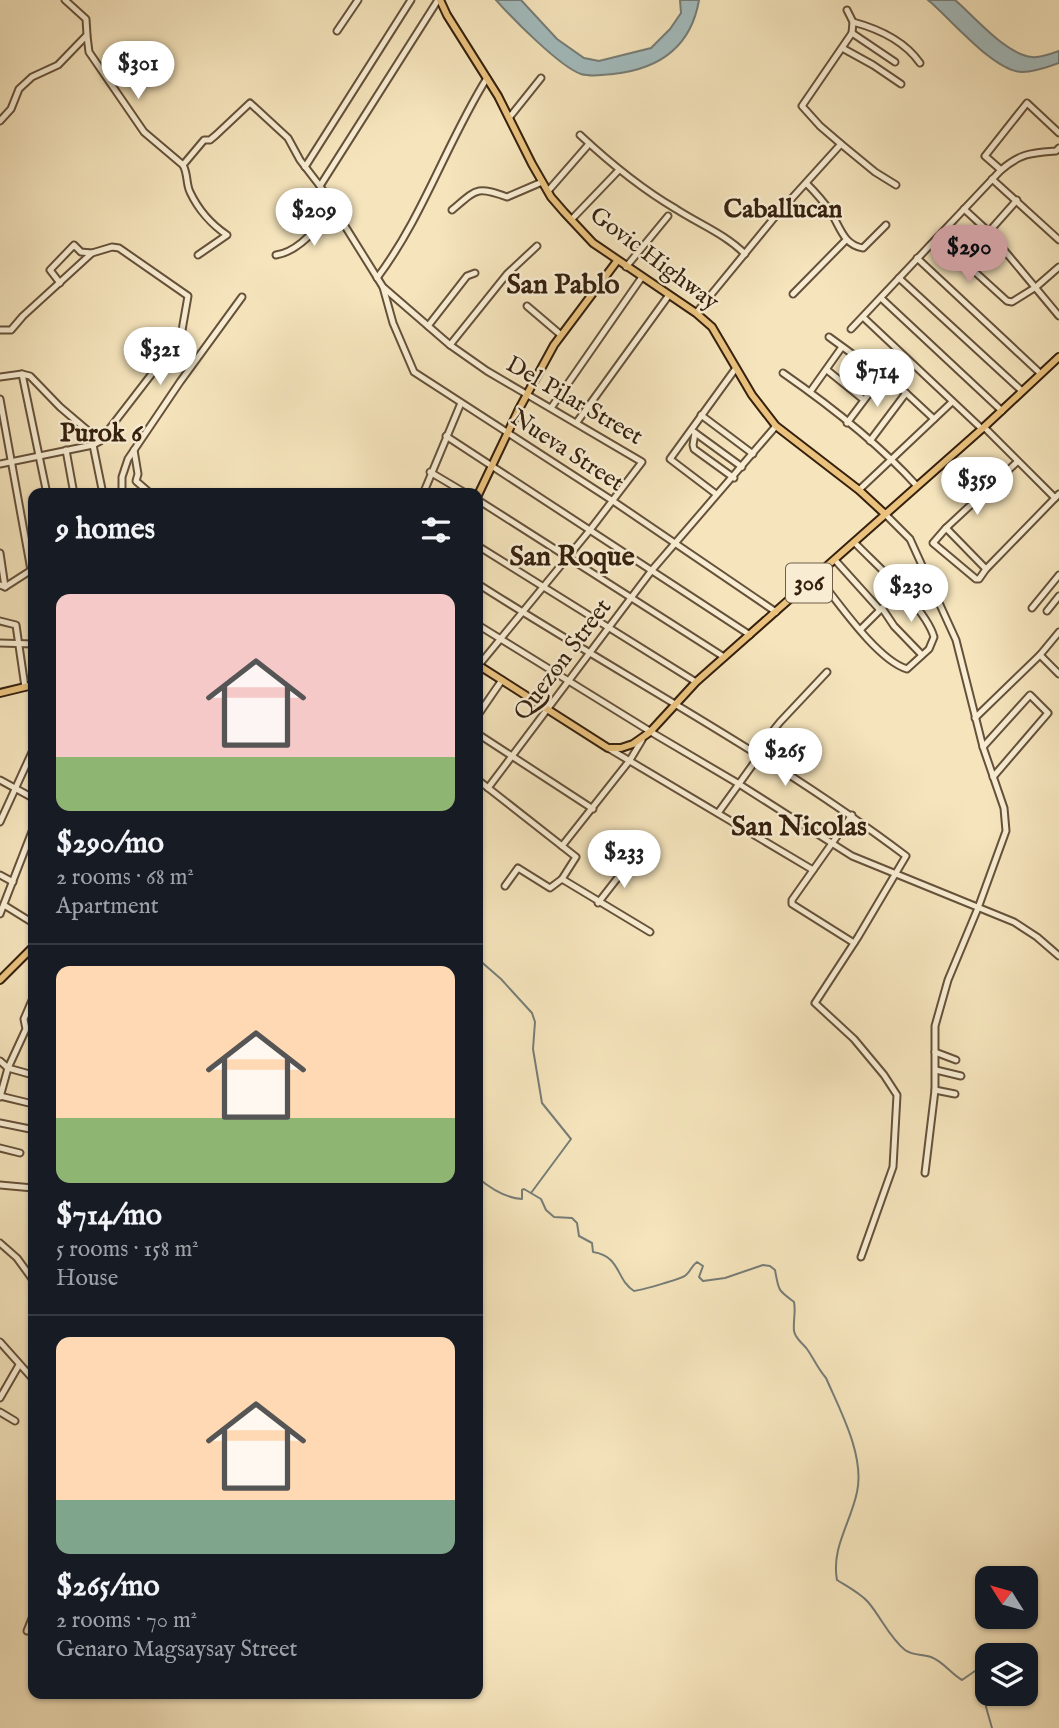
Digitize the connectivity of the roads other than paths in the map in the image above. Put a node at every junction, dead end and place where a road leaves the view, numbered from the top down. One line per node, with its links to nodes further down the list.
1 (65, 0): 9 (street)
2 (358, 0): 7 (street)
3 (411, 0): 24 (street)
4 (439, 0): 13 (main road, Govic Highway); 30 (street)
5 (847, 10): 6 (street)
6 (853, 22): 8 (street); 12 (street)
7 (337, 31)
8 (852, 33): 10 (street); 11 (street)
9 (87, 35): 17 (street); 23 (street)
10 (844, 48): 15 (street); 21 (street)
11 (895, 62)
12 (920, 63)
13 (486, 78): 16 (main road, Govic Highway); 54 (street)
14 (541, 78): 16 (street)
15 (901, 84)
16 (509, 118): 28 (main road, Govic Highway)
17 (0, 121)
18 (1059, 134): 26 (street)
19 (580, 135): 20 (street)
20 (589, 144): 25 (street); 32 (street)
21 (842, 144): 29 (street); 31 (street)
22 (1059, 148): 26 (street)
23 (183, 165): 24 (street); 46 (street)
24 (305, 167): 30 (street)
25 (618, 170): 38 (street); 45 (street)
26 (1001, 170): 27 (street)
27 (992, 179): 33 (street); 36 (street)
28 (542, 182): 32 (main road, Govic Highway); 35 (street)
29 (807, 184): 41 (street); 45 (street)
30 (320, 186): 34 (street)
31 (896, 186)
32 (548, 191): 38 (main road, Govic Highway)
33 (1017, 200): 40 (street); 42 (street)
34 (334, 209): 47 (street); 54 (street)
35 (452, 209)
36 (964, 209): 40 (street); 48 (street)
37 (668, 216): 50 (street)
38 (571, 220): 49 (main road, Govic Highway)
39 (886, 225): 41 (street)
40 (989, 232): 58 (street); 58 (street)
41 (846, 240): 59 (street)
42 (1059, 240)
43 (537, 246): 72 (street)
44 (92, 253): 56 (street); 56 (street); 101 (street)
45 (745, 254): 64 (street)
46 (198, 255)
47 (276, 255)
48 (917, 258): 55 (street); 79 (street)
49 (617, 261): 50 (main road, Govic Highway); 70 (main road)
50 (626, 267): 53 (main road, Govic Highway)
51 (1059, 267): 58 (street)
52 (475, 274): 67 (street)
53 (642, 277): 60 (main road, Govic Highway); 90 (street)
54 (377, 278): 57 (street)
55 (899, 278): 62 (street); 82 (street)
56 (60, 283): 69 (street)
57 (383, 287): 67 (street, Del Pilar Street); 89 (street, Nueva Street)
58 (1036, 287): 65 (street)
59 (793, 294)
60 (669, 295): 64 (main road, Govic Highway); 94 (street)
61 (242, 297): 105 (street)
62 (881, 298): 66 (street); 91 (street)
63 (527, 306): 70 (street)
64 (696, 313): 75 (main road, Govic Highway)
65 (1059, 316)
66 (863, 317): 68 (street); 88 (street)
67 (428, 327): 72 (street, Del Pilar Street)
68 (851, 329)
69 (0, 330)
70 (561, 335): 85 (main road)
71 (829, 337): 73 (street)
72 (450, 345): 85 (street, Del Pilar Street)
73 (842, 347): 76 (street); 80 (street)
74 (1059, 357): 79 (main road, 306)
75 (736, 368): 92 (street); 96 (main road, Govic Highway)
76 (827, 370): 83 (street); 87 (street)
77 (783, 373): 83 (street)
78 (22, 374): 81 (street); 101 (street); 107 (street)
79 (1041, 374): 82 (main road, 306)
80 (883, 375): 84 (street); 87 (street)
81 (0, 377)
82 (1023, 391): 91 (main road, 306)
83 (810, 392): 95 (street)
84 (906, 393): 93 (street); 102 (street)
85 (528, 394): 90 (street, Del Pilar Street); 99 (main road)
86 (0, 399): 109 (street)
87 (864, 400): 95 (street)
88 (952, 402): 93 (street); 97 (street)
89 (461, 403): 99 (street, Nueva Street); 100 (street)
90 (551, 408): 94 (street, Del Pilar Street)
91 (1002, 411): 97 (main road, 306)
92 (701, 415): 98 (street); 106 (street)
93 (934, 419): 108 (street)
94 (577, 422): 129 (street, Del Pilar Street)
95 (847, 423): 102 (street)
96 (776, 426): 106 (street, Quezon Street); 125 (main road, Govic Highway)
97 (983, 428): 110 (street); 116 (main road, 306)
98 (693, 431): 113 (street); 115 (street); 126 (street)
99 (507, 433): 112 (main road); 129 (street, Nueva Street)
100 (446, 436): 112 (street); 114 (street)
101 (100, 441): 103 (street)
102 (870, 441): 108 (street)
103 (93, 445): 104 (street); 119 (street)
104 (66, 450): 107 (street); 118 (street)
105 (134, 450): 120 (street); 121 (street)
106 (752, 454): 113 (street, Quezon Street)
107 (40, 455): 109 (street); 117 (street)
108 (892, 458): 116 (street); 125 (street)
109 (12, 461): 111 (street); 135 (street)
110 (1017, 462): 127 (street); 131 (street)
111 (0, 464)
112 (492, 465): 124 (main road); 132 (street)
113 (742, 467): 115 (street, Quezon Street)
114 (430, 472): 122 (street); 123 (street)
115 (734, 478): 126 (street, Quezon Street)
116 (917, 486): 130 (main road, 306)
117 (46, 488)
118 (73, 488)
119 (102, 488)
120 (122, 488)
121 (144, 488)
122 (425, 488)
123 (457, 488)
124 (482, 488)
125 (859, 491): 130 (main road, Govic Highway)
126 (716, 494): 134 (street, Quezon Street)
127 (1057, 496): 140 (street)
128 (483, 501): 138 (street)
129 (613, 501): 132 (street, Del Pilar Street); 134 (street, Nueva Street)
130 (885, 514): 133 (main road, 306); 183 (street)
131 (946, 528): 140 (street); 140 (street)
132 (590, 530): 138 (street, Del Pilar Street); 141 (street)
133 (855, 542): 139 (main road, 306); 148 (street)
134 (674, 544): 141 (street, Quezon Street); 155 (street, Nueva Street)
135 (28, 548)
136 (483, 549): 147 (street)
137 (0, 553): 145 (street)
138 (567, 558): 147 (street, Del Pilar Street); 150 (street)
139 (835, 560): 144 (main road, 306); 152 (street)
140 (986, 569)
141 (652, 570): 150 (street, Quezon Street); 161 (street)
142 (28, 572): 145 (street)
143 (1059, 575): 151 (street)
144 (817, 576): 155 (main road, 306); 159 (street)
145 (3, 586)
146 (483, 587): 154 (street)
147 (542, 588): 154 (street, Del Pilar Street); 158 (street)
148 (900, 590): 152 (street); 167 (street)
149 (1059, 596): 153 (street)
150 (631, 598): 158 (street, Quezon Street); 169 (street)
151 (1032, 608)
152 (881, 609): 159 (street); 167 (street)
153 (1046, 611)
154 (522, 612): 162 (street, Del Pilar Street); 166 (street)
155 (776, 612): 161 (main road, 306)
156 (0, 621): 163 (street)
157 (483, 628): 162 (street)
158 (608, 629): 166 (street, Quezon Street); 177 (street)
159 (861, 629): 167 (street)
160 (1059, 632): 168 (street)
161 (750, 635): 169 (main road, 306)
162 (500, 639): 170 (street, Del Pilar Street); 176 (street)
163 (17, 642): 164 (street); 165 (street); 175 (street)
164 (0, 643)
165 (28, 643)
166 (589, 653): 176 (street, Quezon Street); 180 (street)
167 (922, 655)
168 (1040, 655): 173 (street); 183 (street)
169 (724, 657): 177 (main road, 306)
170 (483, 659)
171 (483, 668): 174 (main road)
172 (827, 672): 189 (street)
173 (1059, 674)
174 (502, 680): 181 (street); 182 (main road)
175 (28, 682)
176 (568, 682): 182 (street, Quezon Street); 184 (street)
177 (696, 682): 180 (main road, 306)
178 (28, 686): 179 (main road)
179 (0, 694)
180 (676, 704): 184 (main road, 306); 189 (street)
181 (483, 706)
182 (548, 710): 188 (main road); 190 (street, Quezon Street)
183 (975, 718): 187 (street)
184 (650, 732): 186 (main road, 306); 196 (street)
185 (483, 737): 190 (street)
186 (642, 739): 188 (main road, 306); 191 (street)
187 (983, 747): 193 (street); 193 (street)
188 (608, 748): 191 (street)
189 (757, 755): 196 (street); 202 (street)
190 (512, 757): 197 (street, Quezon Street); 200 (street)
191 (630, 760): 200 (street); 201 (street)
192 (28, 761): 198 (street)
193 (993, 777): 216 (street)
194 (0, 780): 198 (street)
195 (483, 784): 197 (street)
196 (739, 784): 201 (street); 204 (street)
197 (488, 788): 205 (street)
198 (16, 789): 199 (street); 203 (street)
199 (28, 796)
200 (593, 809): 205 (street)
201 (718, 813): 208 (street)
202 (852, 815): 204 (street); 210 (street)
203 (0, 822)
204 (831, 843): 208 (street); 210 (street)
205 (562, 846): 211 (street)
206 (28, 850): 212 (street)
207 (629, 862): 214 (street)
208 (813, 870): 220 (street)
209 (0, 875): 212 (street)
210 (894, 875): 216 (street); 220 (street)
211 (562, 879): 213 (street); 214 (street)
212 (13, 881): 215 (street)
213 (505, 886)
214 (598, 903): 219 (street)
215 (4, 905): 217 (street); 218 (street)
216 (978, 908): 222 (street); 227 (street)
217 (0, 914)
218 (28, 920)
219 (650, 932)
220 (854, 943): 246 (street)
221 (28, 952): 224 (main road)
222 (1059, 955)
223 (0, 968): 224 (street)
224 (8, 973): 225 (main road)
225 (0, 980)
226 (28, 1010): 230 (street)
227 (935, 1052): 228 (street); 231 (street)
228 (956, 1060)
229 (0, 1061): 230 (street)
230 (8, 1068): 232 (street); 236 (street)
231 (936, 1070): 233 (street); 234 (street)
232 (28, 1074)
233 (961, 1076)
234 (935, 1090): 235 (street); 242 (street)
235 (955, 1094)
236 (0, 1097): 237 (street)
237 (28, 1103)
238 (0, 1123): 239 (street)
239 (28, 1129)
240 (0, 1148): 241 (street)
241 (20, 1153)
242 (925, 1173)
243 (0, 1185): 244 (street)
244 (28, 1188)
245 (0, 1243): 247 (street)
246 (861, 1257)
247 (28, 1273)
248 (0, 1342): 249 (street)
249 (19, 1365): 250 (street); 251 (street)
250 (28, 1374)
251 (0, 1398)
252 (0, 1412): 253 (street)
253 (15, 1421)

